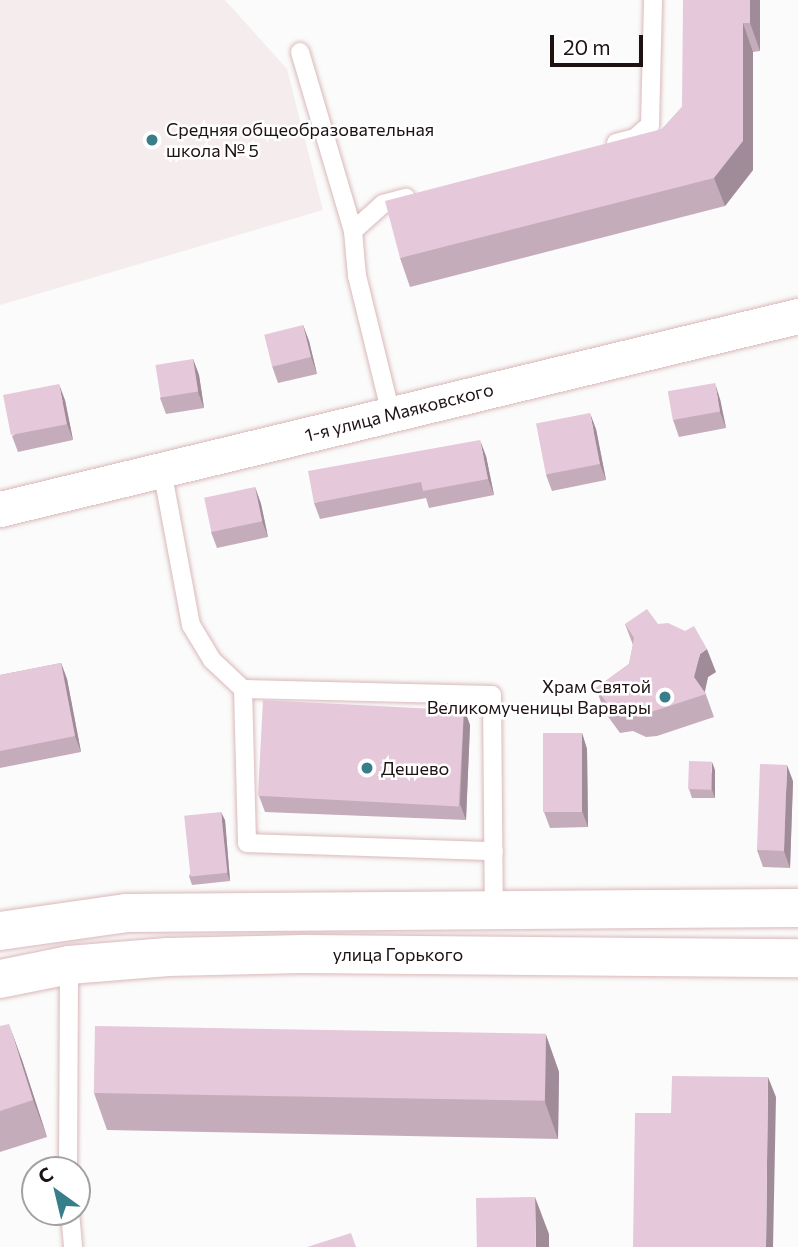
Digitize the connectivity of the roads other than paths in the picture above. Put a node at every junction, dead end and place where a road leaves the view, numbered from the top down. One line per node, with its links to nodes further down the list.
1 (653, 0): 3 (lane)
2 (300, 52): 5 (lane)
3 (595, 148)
4 (423, 194): 5 (lane)
5 (353, 231): 7 (lane)
6 (798, 316): 7 (street, 1-я улица Маяковского)
7 (391, 414): 8 (street, 1-я улица Маяковского)
8 (162, 470): 9 (street, 1-я улица Маяковского); 10 (lane)
9 (0, 509)
10 (243, 689): 11 (lane); 11 (lane)
11 (494, 851): 14 (lane)
12 (798, 908): 14 (street)
13 (237, 911): 14 (street); 15 (street); 16 (street)
14 (494, 911)
15 (0, 931)
16 (237, 956): 17 (street, улица Горького); 18 (street, улица Горького)
17 (798, 958)
18 (69, 965): 19 (street, улица Горького); 20 (lane)
19 (0, 979)
20 (68, 1156)
21 (71, 1226): 22 (lane)
22 (73, 1247)

